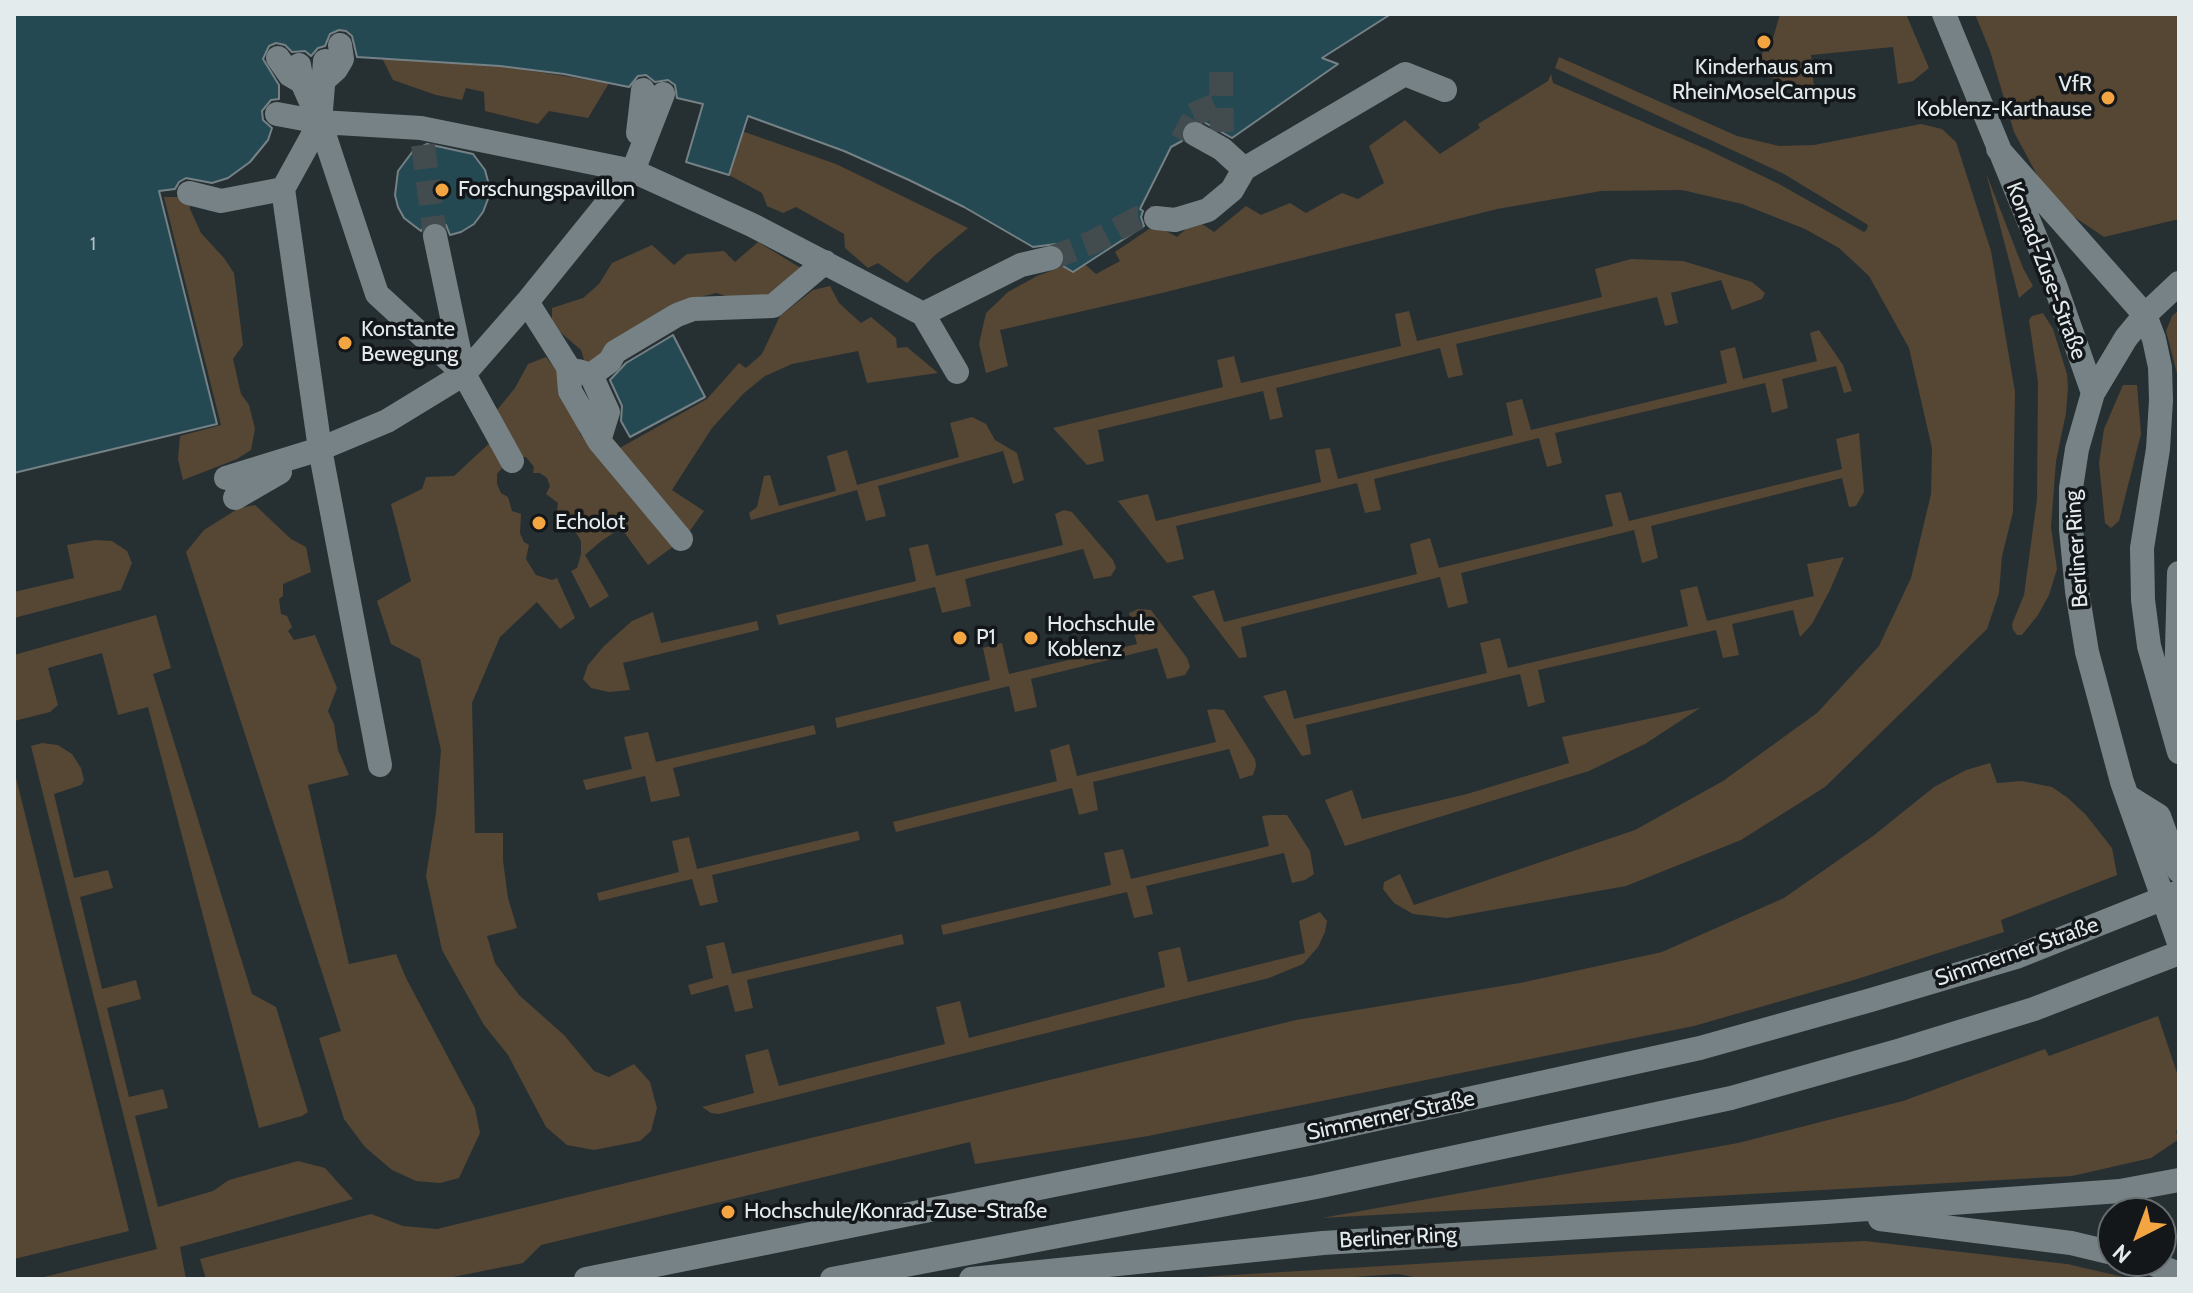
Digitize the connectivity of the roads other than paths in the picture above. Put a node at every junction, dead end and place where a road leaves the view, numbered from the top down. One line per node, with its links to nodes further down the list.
1 (1944, 14): 8 (street, Konrad-Zuse-Straße)
2 (311, 65): 6 (street)
3 (1445, 90): 9 (street)
4 (653, 92): 10 (street)
5 (277, 114): 6 (street)
6 (320, 122): 10 (street); 11 (street); 23 (street)
7 (1213, 137): 9 (street)
8 (1998, 149): 20 (street, Konrad-Zuse-Straße); 24 (street, Konrad-Zuse-Straße)
9 (1244, 169): 13 (street)
10 (633, 171): 16 (street); 18 (street)
11 (283, 189): 12 (street); 25 (street)
12 (189, 193)
13 (1156, 218)
14 (435, 236): 23 (street)
15 (1051, 258): 19 (street)
16 (825, 262): 19 (street); 21 (street)
17 (2179, 283): 20 (street, Berliner Ring)
18 (527, 302): 21 (street); 23 (street)
19 (923, 314): 22 (street)
20 (2145, 315): 24 (street, Berliner Ring); 31 (street)
21 (579, 371): 28 (street)
22 (957, 372)
23 (464, 374): 25 (street); 26 (street)
24 (2093, 393): 33 (street, Berliner Ring)
25 (320, 449): 27 (street); 32 (street)
26 (512, 461)
27 (230, 488)
28 (681, 539)
29 (2179, 573): 30 (street)
30 (2179, 710)
31 (2179, 752)
32 (380, 765)
33 (2127, 796): 34 (street); 36 (street, Berliner Ring)
34 (2179, 871)
35 (2179, 892): 42 (street, Simmerner Straße)
36 (2179, 943)
37 (2179, 953): 41 (street)
38 (2179, 1180): 39 (street, Berliner Ring)
39 (1826, 1212): 40 (street, Berliner Ring); 44 (street, Berliner Ring)
40 (2097, 1249)
41 (841, 1277): 43 (street)
42 (586, 1279)
43 (885, 1279)
44 (971, 1279)

